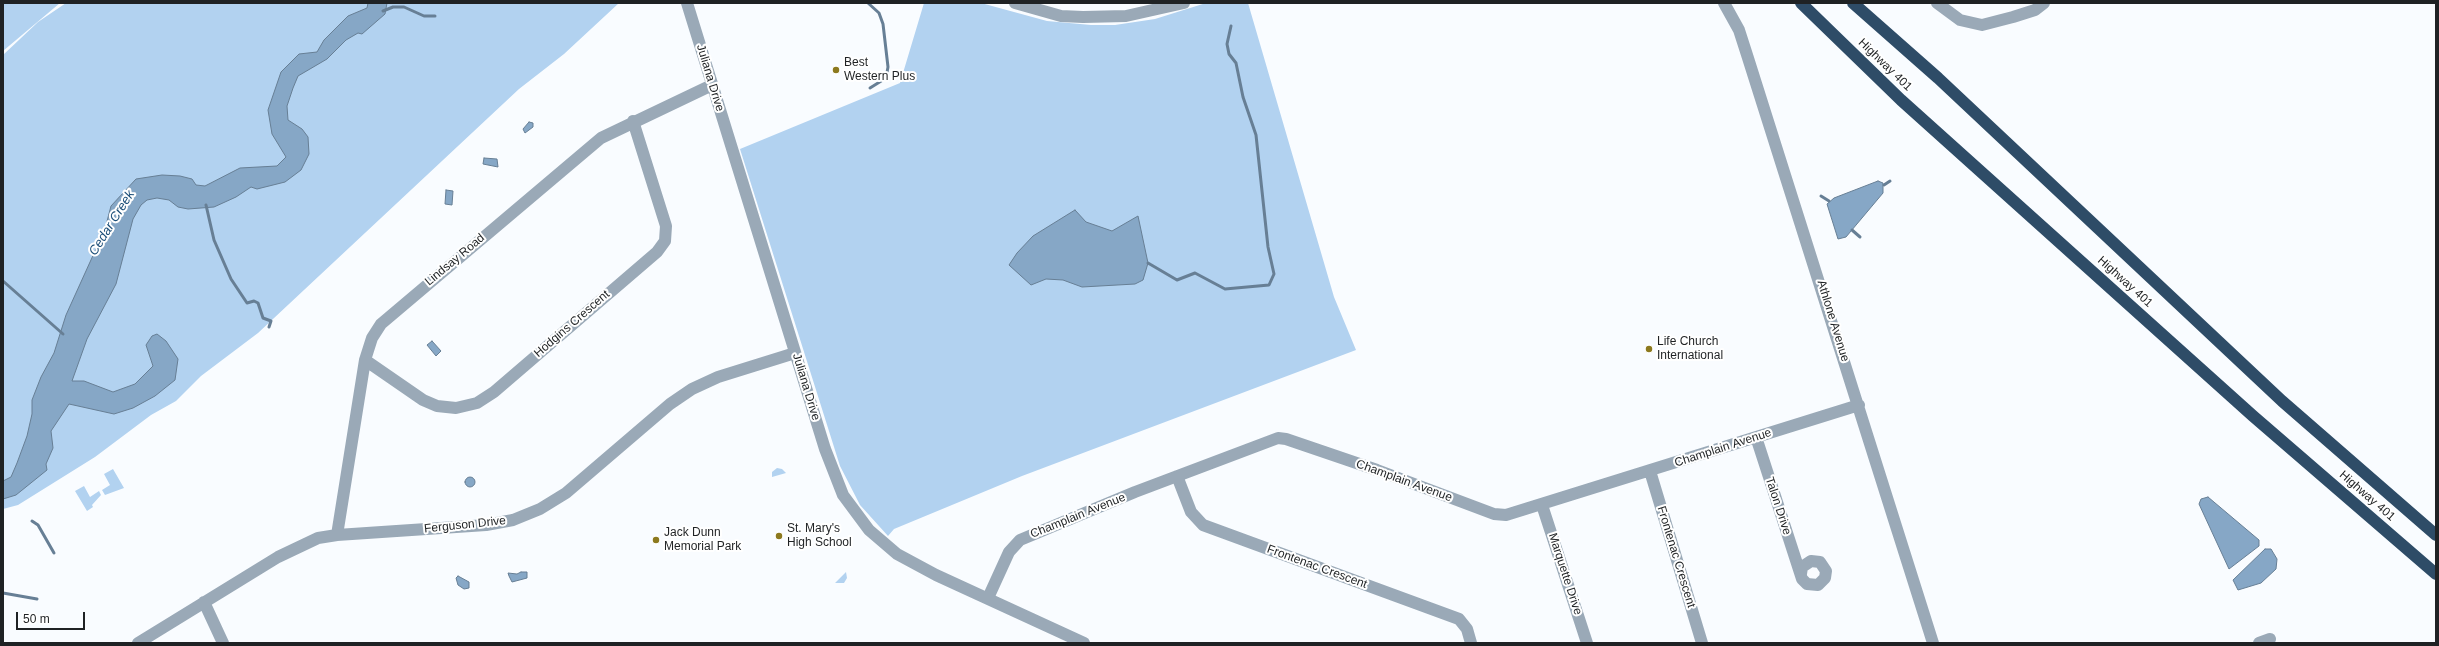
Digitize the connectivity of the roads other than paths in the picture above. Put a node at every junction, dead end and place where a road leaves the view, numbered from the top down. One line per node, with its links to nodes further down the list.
1 (687, 3): 9 (street, Juliana Drive)
2 (1015, 3): 3 (street)
3 (1184, 3)
4 (1724, 3): 13 (street, Athlone Avenue)
5 (1801, 3): 21 (highway, Highway 401)
6 (1853, 3): 19 (highway, Highway 401)
7 (1937, 3): 8 (street)
8 (2044, 3)
9 (712, 85): 10 (street, Lindsay Road); 11 (street, Juliana Drive)
10 (633, 121): 12 (street, Lindsay Road); 12 (street, Hodgins Crescent)
11 (795, 353): 18 (street, Ferguson Drive); 22 (street, Juliana Drive)
12 (365, 360): 18 (street, Lindsay Road)
13 (1859, 405): 14 (street, Champlain Avenue); 30 (street, Athlone Avenue)
14 (1756, 437): 15 (street, Champlain Avenue); 20 (street, Talon Drive)
15 (1650, 471): 17 (street, Champlain Avenue); 29 (street, Frontenac Crescent)
16 (1177, 476): 17 (street, Champlain Avenue); 22 (street, Champlain Avenue); 27 (street, Frontenac Crescent)
17 (1542, 505): 28 (street, Marquette Drive)
18 (337, 535): 23 (street, Ferguson Drive)
19 (2436, 535)
20 (1801, 574)
21 (2436, 574)
22 (988, 598): 26 (street, Juliana Drive)
23 (204, 602): 24 (street, Ferguson Drive); 25 (street)
24 (138, 643)
25 (223, 643)
26 (1084, 643)
27 (1471, 643)
28 (1587, 643)
29 (1702, 643)
30 (1933, 643)

